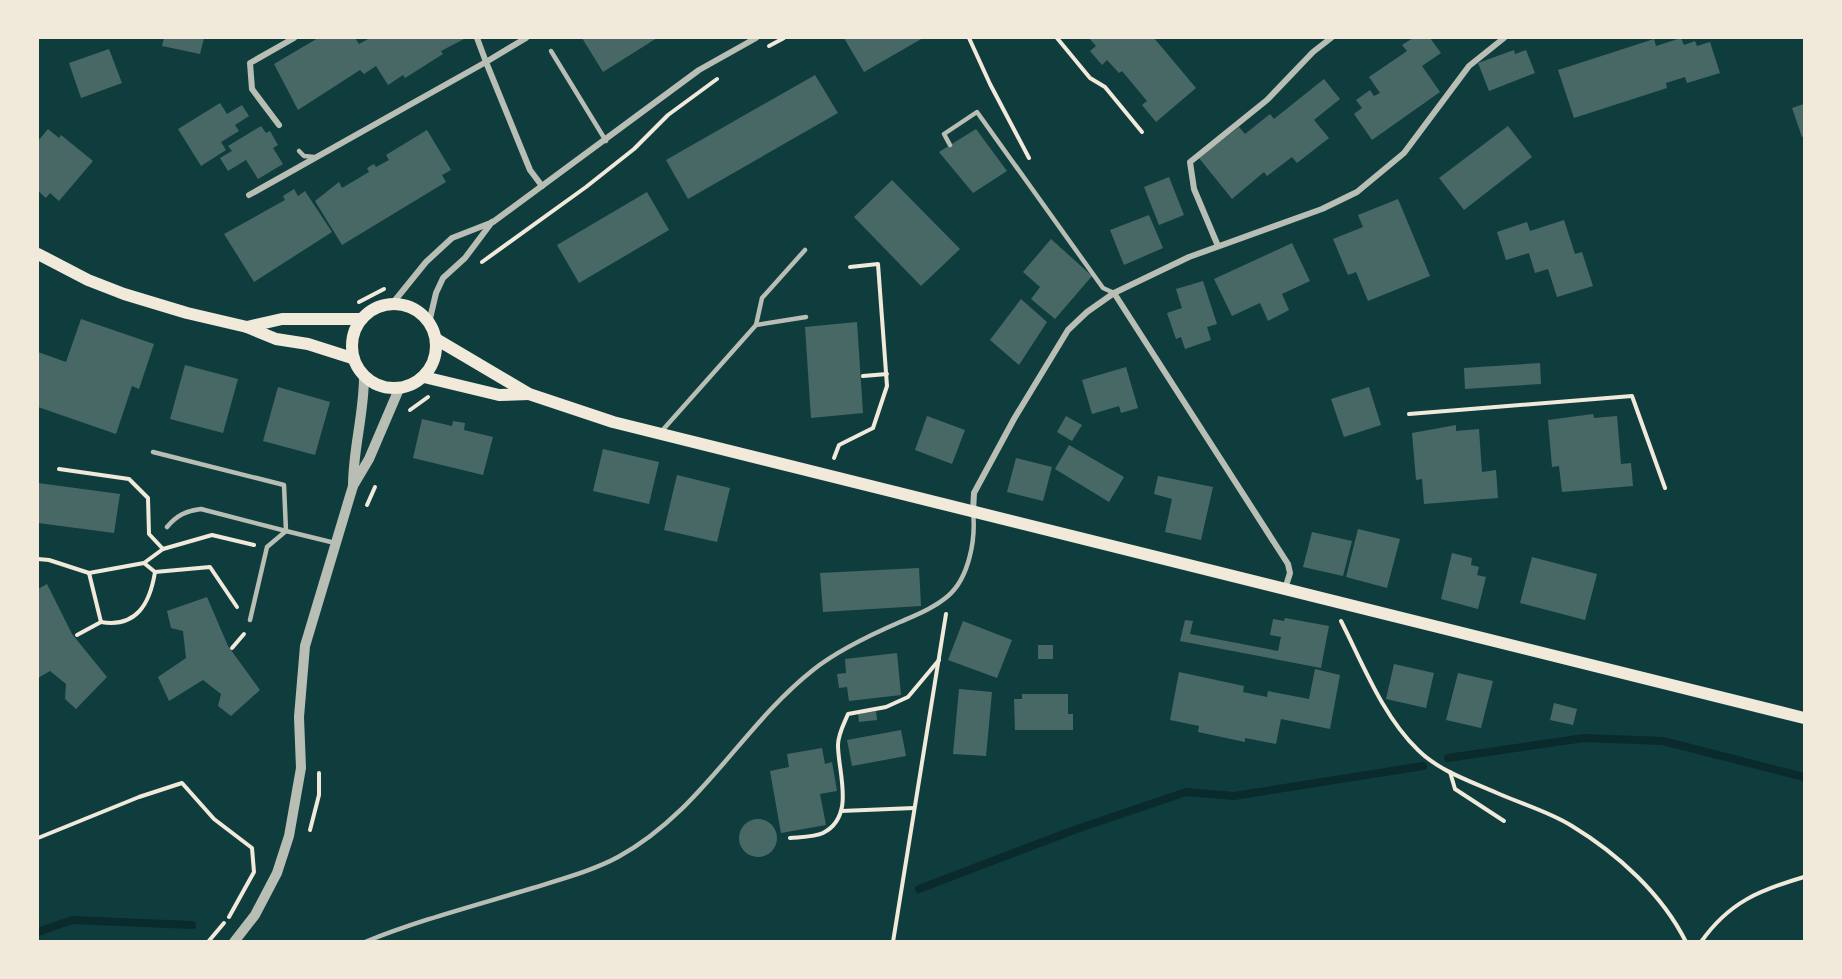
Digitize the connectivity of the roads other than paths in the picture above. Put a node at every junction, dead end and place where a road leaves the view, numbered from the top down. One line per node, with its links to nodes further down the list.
1 (294, 38): 9 (street)
2 (477, 38): 8 (street)
3 (526, 38): 8 (street)
4 (756, 38): 10 (street)
5 (1331, 38): 17 (street)
6 (1504, 38): 17 (street)
7 (550, 51): 10 (lane)
8 (486, 62): 13 (street); 14 (street)
9 (279, 125)
10 (606, 141): 14 (street)
11 (951, 145): 20 (lane)
12 (299, 151): 13 (lane)
13 (314, 157): 15 (street)
14 (543, 186): 16 (street)
15 (249, 195)
16 (493, 222): 21 (street); 24 (street)
17 (1218, 246): 20 (street)
18 (805, 250): 25 (lane)
19 (38, 255): 26 (main road)
20 (1114, 293): 36 (street); 40 (street)
21 (392, 304): 23 (main road); 24 (main road)
22 (806, 317): 25 (lane)
23 (361, 319): 26 (main road); 28 (main road)
24 (429, 323): 27 (main road)
25 (756, 325): 33 (lane)
26 (248, 327): 28 (main road)
27 (436, 339): 29 (main road); 32 (main road)
28 (352, 358): 30 (main road)
29 (424, 376): 31 (main road); 32 (main road)
30 (364, 377): 31 (main road); 35 (street)
31 (399, 389): 35 (street)
32 (529, 394): 33 (main road)
33 (660, 433): 36 (main road)
34 (153, 452): 38 (lane)
35 (353, 486): 39 (street)
36 (973, 512): 40 (main road); 44 (lane)
37 (167, 527): 38 (lane)
38 (286, 531): 39 (lane); 41 (lane)
39 (335, 543): 43 (street)
40 (1285, 589): 42 (main road)
41 (250, 620)
42 (1804, 718)
43 (234, 942)
44 (365, 942)

